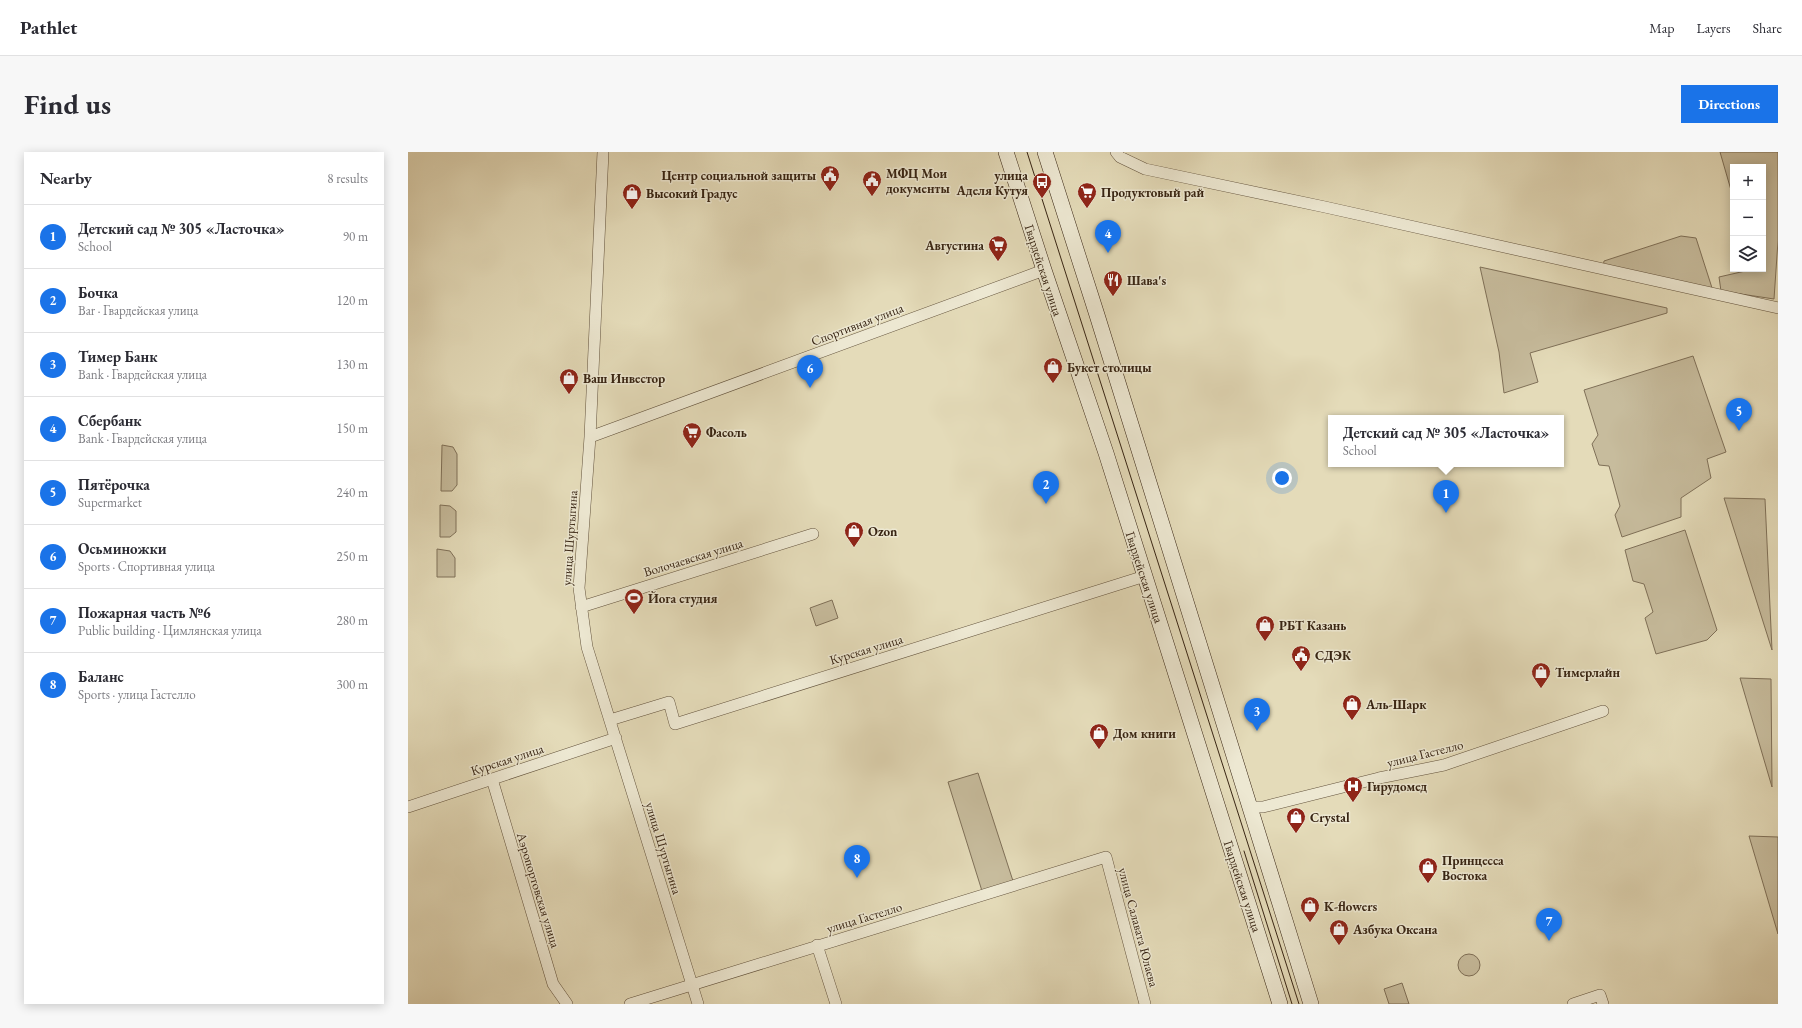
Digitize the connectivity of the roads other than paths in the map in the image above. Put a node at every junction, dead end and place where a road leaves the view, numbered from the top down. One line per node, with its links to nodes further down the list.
1 (603, 152): 7 (street, улица Шуртыгина)
2 (1006, 152): 5 (main road, Гвардейская улица)
3 (1045, 152): 16 (main road)
4 (1116, 152): 6 (street)
5 (1044, 270): 7 (street, Спортивная улица); 9 (main road, Гвардейская улица)
6 (1778, 308)
7 (590, 437): 10 (street, улица Шуртыгина)
8 (813, 534): 10 (street, Волочаевская улица)
9 (1145, 576): 12 (street, Курская улица); 26 (main road, Гвардейская улица)
10 (581, 607): 12 (street, улица Шуртыгина)
11 (1603, 711): 16 (street, улица Гастелло)
12 (610, 720): 13 (street, улица Шуртыгина)
13 (616, 738): 14 (street, Курская улица); 19 (street, улица Шуртыгина)
14 (492, 780): 15 (street, Курская улица); 21 (street, Аэропортовская улица)
15 (408, 807)
16 (1250, 807): 27 (main road)
17 (1106, 858): 18 (street, улица Гастелло); 25 (street, улица Салавата Юлаева)
18 (817, 946): 19 (street, улица Гастелло); 24 (street)
19 (692, 985): 22 (street, улица Гастелло); 23 (street, улица Шуртыгина)
20 (1602, 1000): 28 (street)
21 (567, 1004)
22 (630, 1004)
23 (698, 1004)
24 (836, 1004)
25 (1145, 1004)
26 (1280, 1004)
27 (1311, 1004)
28 (1573, 1004)

